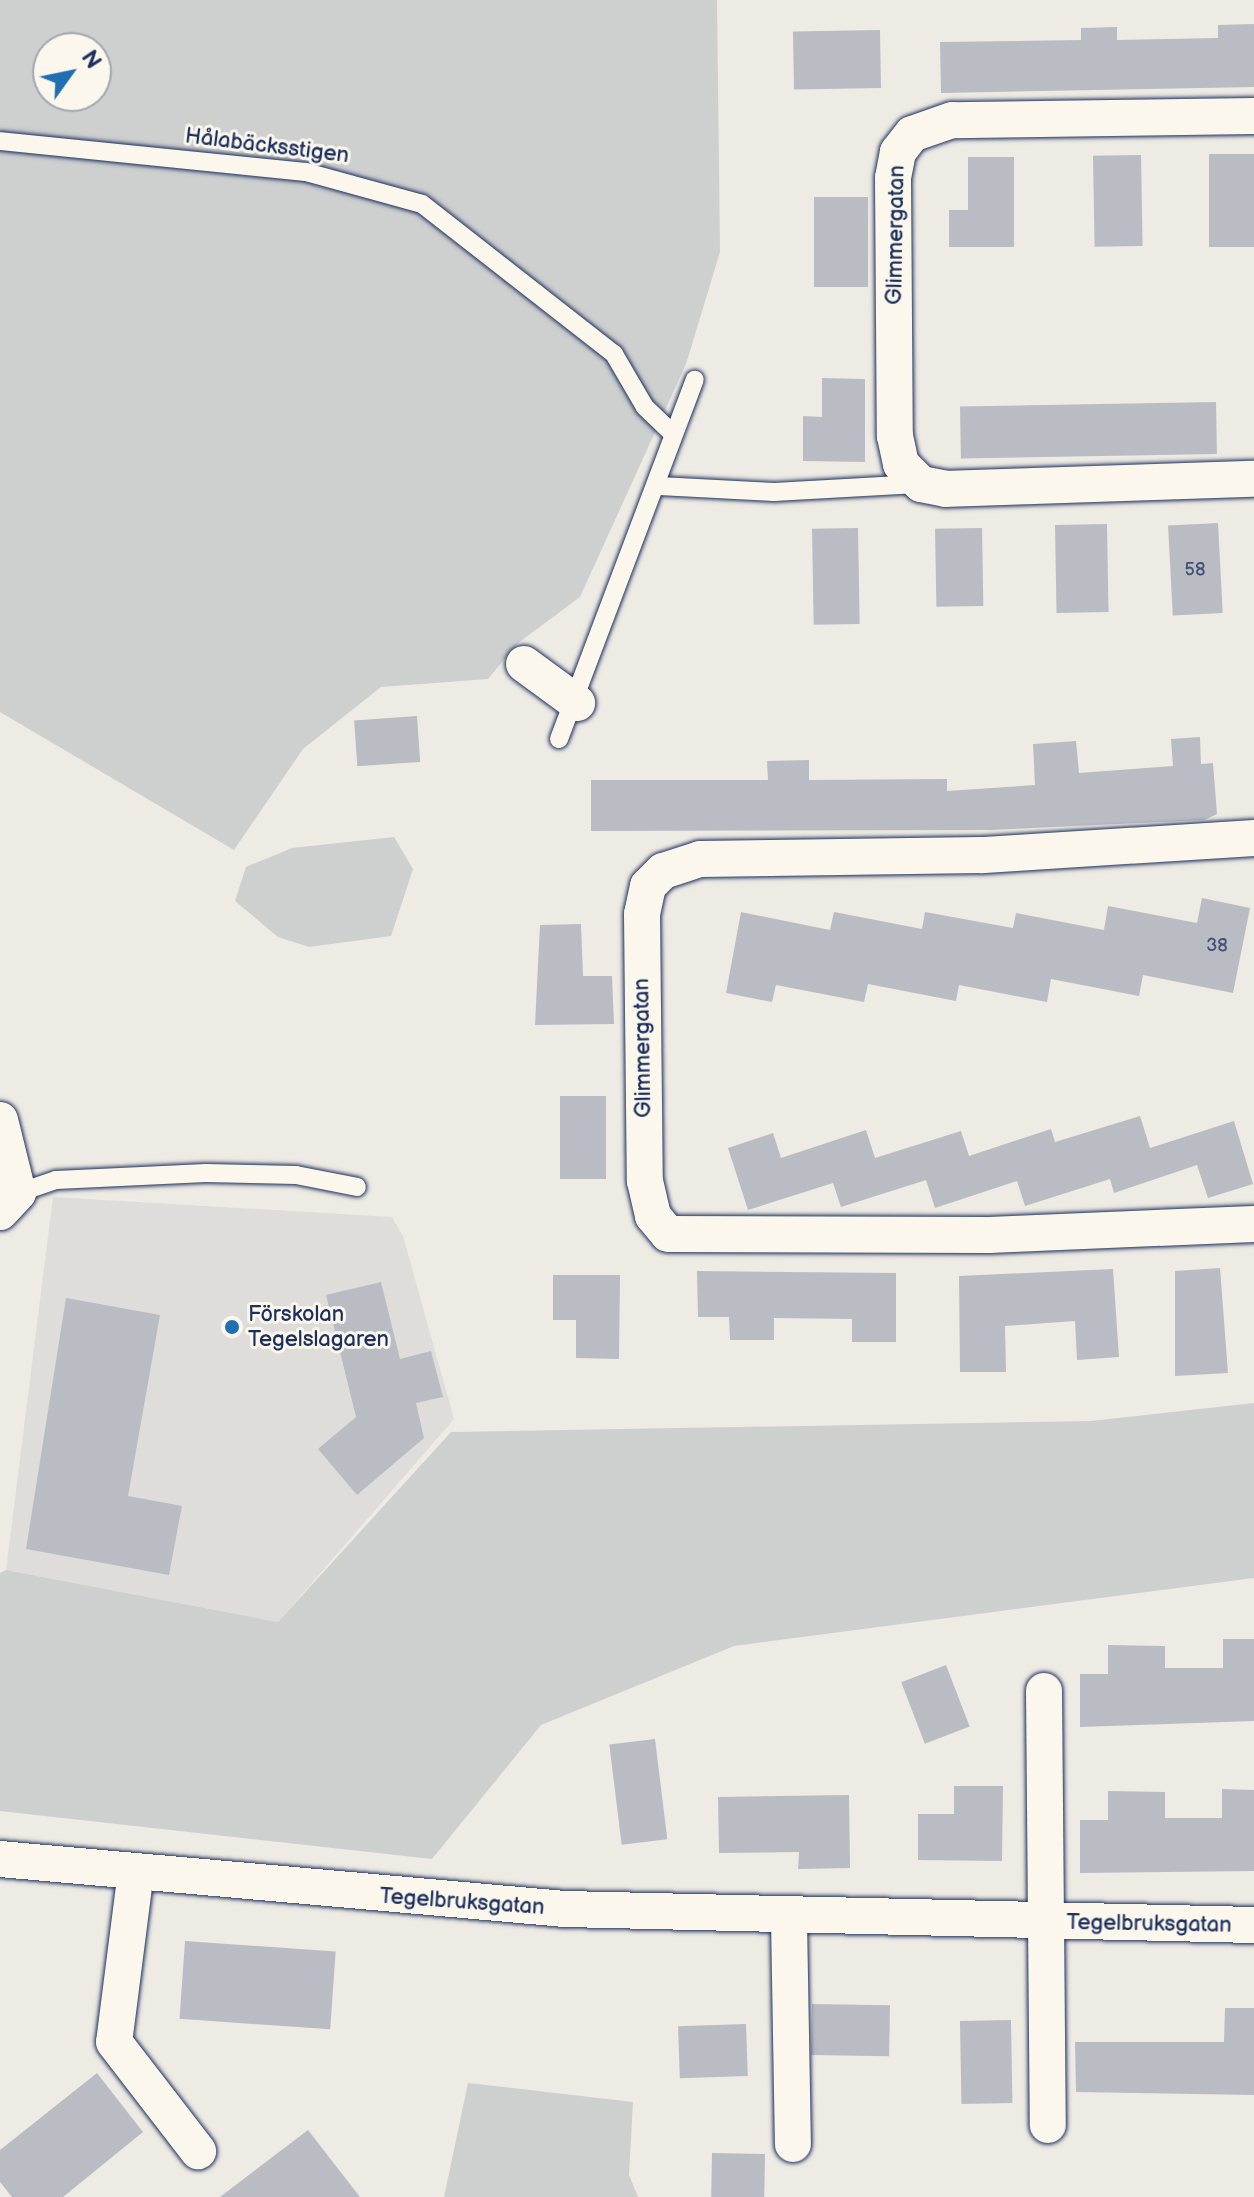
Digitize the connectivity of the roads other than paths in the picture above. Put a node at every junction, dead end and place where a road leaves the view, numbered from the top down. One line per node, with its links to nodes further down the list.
1 (1254, 116): 6 (street, Glimmergatan)
2 (0, 141): 4 (lane, Hålabäcksstigen)
3 (695, 380): 4 (lane)
4 (673, 434): 7 (lane)
5 (1254, 479): 6 (street)
6 (921, 484): 7 (lane)
7 (659, 486): 9 (lane)
8 (524, 664): 9 (street)
9 (577, 703): 10 (lane)
10 (559, 739)
11 (1254, 838): 15 (street, Glimmergatan)
12 (0, 1120): 14 (street)
13 (357, 1187): 14 (lane)
14 (9, 1202)
15 (1254, 1224)
16 (1044, 1691): 20 (street, Tegelbruksgatan)
17 (0, 1859): 18 (street, Tegelbruksgatan)
18 (136, 1871): 19 (street, Tegelbruksgatan); 24 (street)
19 (789, 1920): 20 (street, Tegelbruksgatan); 23 (street)
20 (1045, 1923): 21 (street, Tegelbruksgatan); 22 (street, Tegelbruksgatan)
21 (1254, 1925)
22 (1048, 2125)
23 (793, 2144)
24 (198, 2151)

